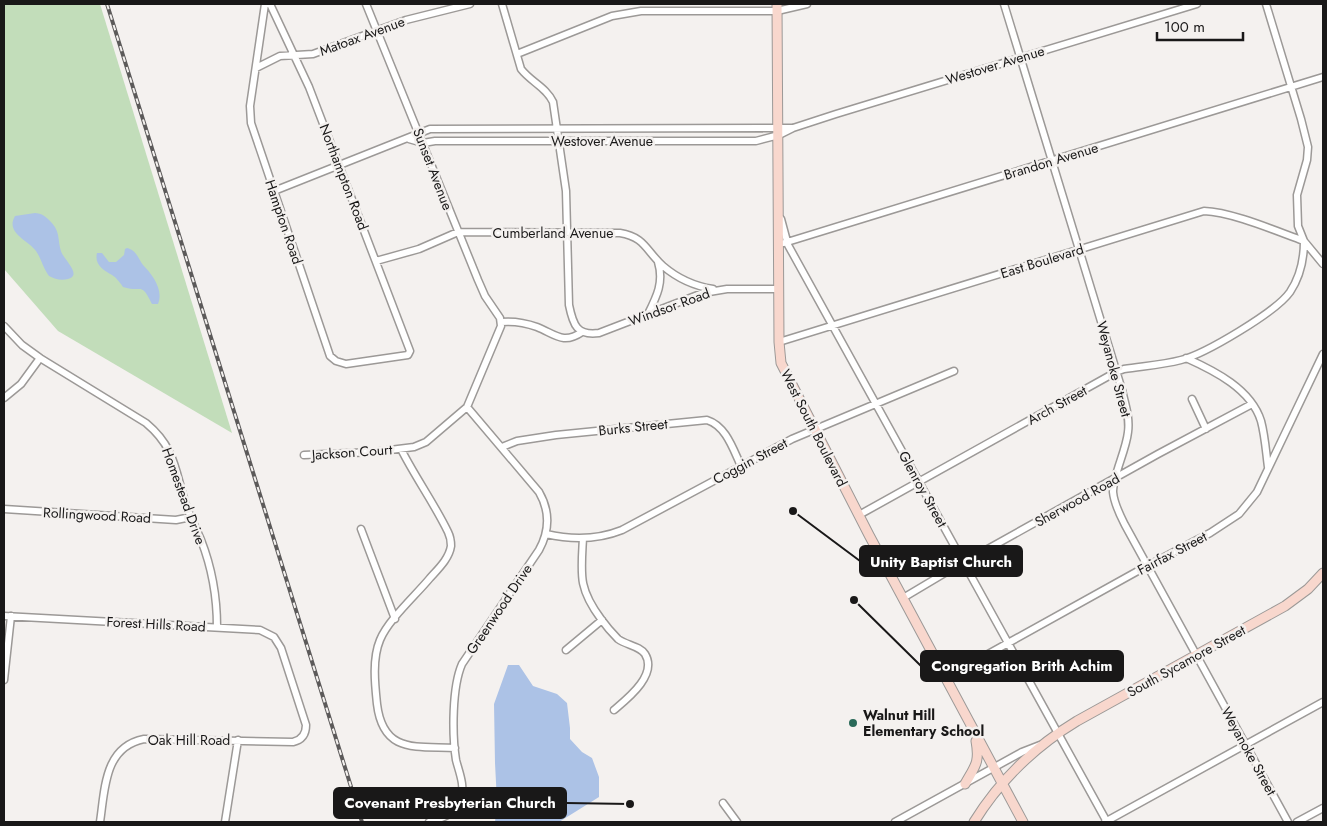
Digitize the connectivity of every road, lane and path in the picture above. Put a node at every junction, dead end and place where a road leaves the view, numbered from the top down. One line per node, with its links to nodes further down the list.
1 (265, 4): 15 (street, Hampton Road)
2 (270, 4): 13 (street, Northampton Road)
3 (366, 4): 11 (street, Sunset Avenue)
4 (470, 4): 11 (street, Matoax Avenue)
5 (502, 4): 12 (street)
6 (807, 4): 10 (street)
7 (1004, 4): 14 (street, Weyanoke Street)
8 (1197, 4): 14 (street, Westover Avenue)
9 (1266, 4): 17 (street)
10 (777, 7): 12 (street); 21 (street, West South Boulevard)
11 (377, 30): 13 (street, Matoax Avenue); 22 (street, Sunset Avenue)
12 (517, 54): 19 (street)
13 (294, 55): 15 (street, Matoax Avenue); 29 (street, Northampton Road)
14 (1020, 57): 21 (street, Westover Avenue); 28 (street, Weyanoke Street)
15 (256, 68): 30 (street, Hampton Road)
16 (1323, 78): 17 (street, Brandon Avenue)
17 (1292, 88): 28 (street, Brandon Avenue); 33 (street)
18 (492, 128): 19 (street, Westover Avenue); 22 (street, Westover Avenue); 24 (street)
19 (557, 128): 20 (street, Westover Avenue); 25 (street)
20 (632, 128): 21 (street, Westover Avenue); 26 (street)
21 (778, 131): 26 (street, Westover Avenue); 34 (street, West South Boulevard)
22 (419, 133): 23 (street, Westover Avenue); 27 (street, Sunset Avenue)
23 (409, 139): 27 (street, Westover Avenue); 29 (street, Westover Avenue)
24 (492, 141): 25 (street, Westover Avenue); 27 (street, Westover Avenue)
25 (559, 141): 26 (street, Westover Avenue); 32 (street)
26 (632, 141)
27 (423, 143): 31 (street, Sunset Avenue)
28 (1052, 160): 34 (street, Brandon Avenue); 35 (street, Weyanoke Street)
29 (339, 166): 30 (street, Westover Avenue); 37 (street, Northampton Road)
30 (274, 191): 47 (street, Hampton Road)
31 (458, 232): 32 (street, Cumberland Avenue); 37 (street, Cumberland Avenue); 42 (street, Sunset Avenue)
32 (567, 233): 36 (street, Cumberland Avenue); 45 (street)
33 (1304, 241): 35 (street, East Boulevard); 38 (street); 50 (street, Arch Street)
34 (783, 244): 39 (street, West South Boulevard); 43 (street, Glenroy Street)
35 (1079, 250): 43 (street, East Boulevard); 52 (street, Weyanoke Street)
36 (658, 261): 40 (street, Cumberland Avenue); 41 (street)
37 (376, 262): 47 (street, Northampton Road)
38 (1323, 264)
39 (779, 289): 40 (street, Windsor Road); 46 (street, West South Boulevard)
40 (716, 290): 41 (street, Windsor Road)
41 (647, 314): 45 (street, Windsor Road)
42 (501, 322): 45 (street); 57 (street)
43 (832, 325): 46 (street, East Boulevard); 55 (street, Glenroy Street)
44 (4, 326): 49 (street, Homestead Drive)
45 (582, 332)
46 (779, 342): 59 (street, West South Boulevard)
47 (409, 353)
48 (1323, 354): 64 (street, Fairfax Street)
49 (40, 358): 53 (street); 69 (street, Homestead Drive)
50 (1186, 358): 52 (street, Arch Street); 56 (street)
51 (954, 371): 55 (street, Coggin Street)
52 (1116, 372): 65 (street, Weyanoke Street); 66 (street, Arch Street)
53 (4, 398)
54 (1192, 398): 58 (street)
55 (876, 403): 59 (street, Coggin Street); 66 (street, Glenroy Street)
56 (1252, 404): 58 (street, Sherwood Road); 64 (street)
57 (467, 407): 60 (street, Greenwood Drive); 61 (street, Jackson Court)
58 (1206, 429): 65 (street, Sherwood Road)
59 (814, 430): 63 (street, Coggin Street); 68 (street, West South Boulevard)
60 (502, 447): 63 (street, Burks Street); 71 (street, Greenwood Drive)
61 (401, 448): 62 (street, Jackson Court); 79 (street)
62 (304, 455)
63 (741, 466): 72 (street, Coggin Street)
64 (1268, 468): 74 (street, Fairfax Street)
65 (1116, 478): 73 (street, Sherwood Road); 74 (street, Weyanoke Street)
66 (919, 482): 68 (street, Arch Street); 73 (street, Glenroy Street)
67 (4, 509): 69 (street, Rollingwood Road)
68 (859, 515): 76 (street, West South Boulevard)
69 (191, 517): 81 (street, Homestead Drive)
70 (361, 530): 79 (street)
71 (546, 534): 72 (street, Coggin Street); 95 (street, Greenwood Drive)
72 (583, 538): 80 (street)
73 (963, 562): 76 (street, Sherwood Road); 82 (street, Glenroy Street)
74 (1147, 566): 82 (street, Fairfax Street); 84 (street, Weyanoke Street)
75 (1323, 573): 84 (street, South Sycamore Street)
76 (903, 598): 85 (street, West South Boulevard)
77 (4, 616): 78 (street, Forest Hills Road)
78 (11, 616): 81 (street, Forest Hills Road); 86 (street)
79 (395, 619): 95 (street)
80 (602, 620): 83 (street); 88 (street)
81 (218, 627): 92 (street, Forest Hills Road)
82 (1008, 644): 85 (street, Fairfax Street); 89 (street, Glenroy Street)
83 (566, 650)
84 (1196, 656): 89 (street, South Sycamore Street); 94 (street, Weyanoke Street)
85 (945, 678): 90 (street, West South Boulevard)
86 (4, 680)
87 (1323, 702): 94 (street)
88 (614, 710)
89 (1058, 733): 93 (street, South Sycamore Street); 108 (street, Glenroy Street)
90 (975, 734): 96 (street, West South Boulevard); 97 (street)
91 (238, 740): 92 (street, Oak Hill Road); 101 (street, Oak Hill Road); 102 (street)
92 (277, 742)
93 (1043, 743): 96 (street, South Sycamore Street); 98 (street, South Sycamore Street)
94 (1245, 745): 108 (street); 109 (street, Weyanoke Street)
95 (455, 748): 103 (street, Greenwood Drive)
96 (994, 768): 97 (street, South Sycamore Street); 98 (street, West South Boulevard)
97 (965, 784): 105 (street, South Sycamore Street)
98 (1002, 784): 106 (street, South Sycamore Street); 107 (street, West South Boulevard)
99 (723, 803): 104 (street)
100 (1323, 808): 110 (street)
101 (100, 822)
102 (225, 822)
103 (429, 822)
104 (737, 822)
105 (895, 822)
106 (974, 822)
107 (1023, 822)
108 (1106, 822)
109 (1288, 822)
110 (1297, 822)

